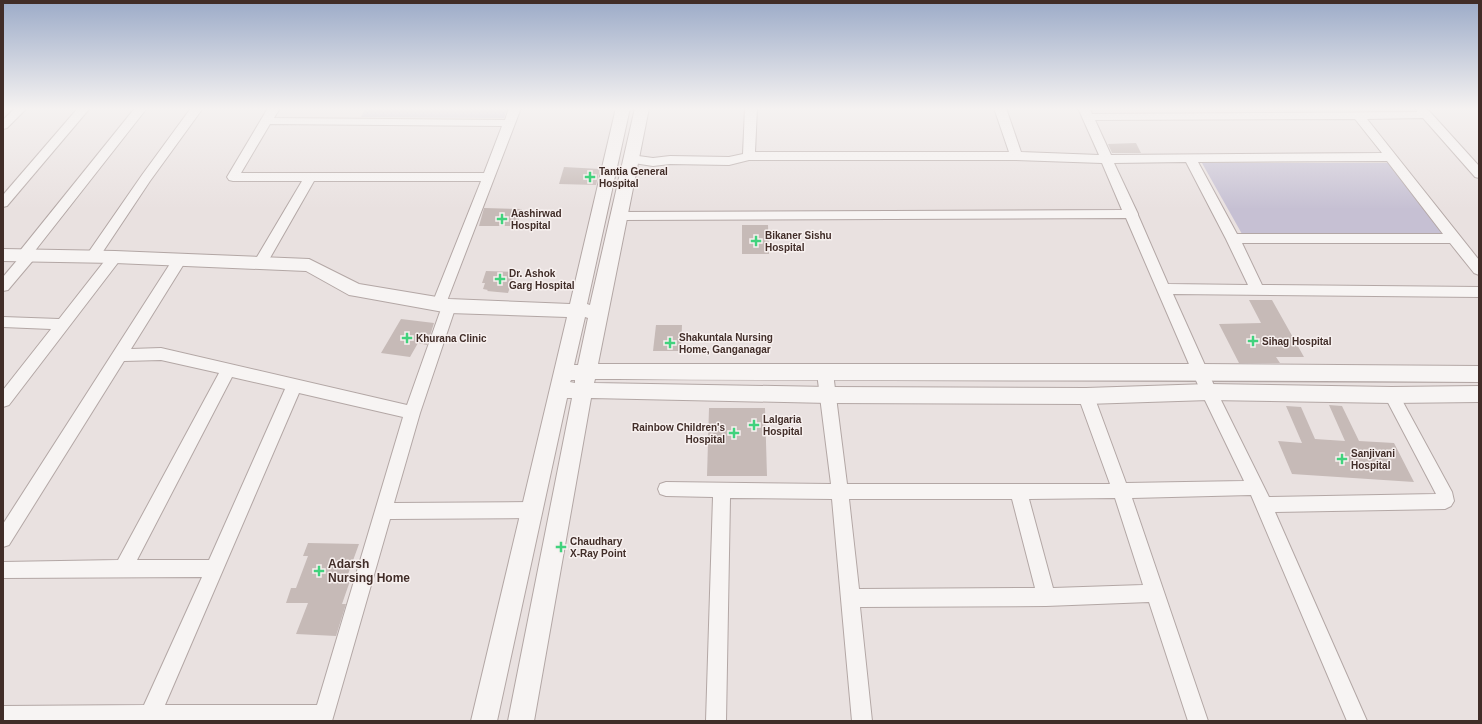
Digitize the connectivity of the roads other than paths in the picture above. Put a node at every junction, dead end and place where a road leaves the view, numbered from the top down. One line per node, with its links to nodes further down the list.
1 (55, 142): 22 (street)
2 (115, 142): 28 (street)
3 (172, 142): 29 (street)
4 (254, 142): 20 (street)
5 (502, 142): 21 (street)
6 (615, 142): 39 (street)
7 (635, 142): 17 (street)
8 (750, 142): 13 (street)
9 (1011, 142): 14 (street)
10 (1099, 142): 18 (street)
11 (1379, 142): 15 (street)
12 (1451, 142): 19 (street)
13 (749, 156): 14 (street); 17 (street)
14 (1016, 156): 18 (street)
15 (1390, 156): 16 (street); 25 (street)
16 (1190, 158): 18 (street); 26 (street)
17 (631, 159): 24 (street)
18 (1107, 159): 23 (street)
19 (1479, 174)
20 (310, 177): 21 (street); 32 (street)
21 (488, 177): 38 (street)
22 (3, 203)
23 (1132, 214): 24 (street); 35 (street)
24 (619, 216): 40 (street)
25 (1454, 238): 26 (street); 33 (street)
26 (1233, 239): 36 (street)
27 (3, 255): 28 (street)
28 (27, 255): 29 (street); 34 (street)
29 (93, 256): 30 (street)
30 (115, 257): 31 (street); 42 (street)
31 (180, 259): 32 (street); 43 (street)
32 (261, 262): 38 (street)
33 (1479, 270)
34 (3, 286)
35 (1164, 289): 36 (street); 45 (street)
36 (1257, 290): 37 (street)
37 (1479, 292)
38 (444, 305): 39 (street); 59 (street)
39 (576, 310): 40 (street); 51 (street)
40 (598, 311): 50 (street)
41 (3, 322): 42 (street)
42 (62, 324): 49 (street)
43 (119, 355): 44 (street); 69 (street)
44 (228, 370): 52 (street); 71 (street)
45 (1200, 372): 46 (street); 47 (street); 53 (street)
46 (825, 373): 50 (street); 55 (street)
47 (1479, 374)
48 (3, 379): 49 (street)
49 (19, 380): 58 (street)
50 (585, 381): 51 (street); 55 (street); 79 (street)
51 (560, 382): 67 (street)
52 (295, 385): 59 (street); 70 (street)
53 (1209, 392): 56 (street); 57 (street); 60 (street)
54 (1479, 394): 56 (street)
55 (829, 395): 57 (street); 63 (street)
56 (1392, 395): 66 (street)
57 (1086, 396): 65 (street)
58 (3, 402)
59 (412, 413): 68 (street)
60 (1256, 488): 65 (street); 66 (street)
61 (666, 489): 62 (street)
62 (722, 491): 63 (street); 80 (street)
63 (840, 492): 64 (street); 74 (street)
64 (1018, 492): 65 (street); 75 (street)
65 (1121, 492): 73 (street)
66 (1264, 505): 83 (street)
67 (532, 510): 68 (street); 78 (street)
68 (383, 511): 77 (street)
69 (3, 539)
70 (215, 568): 71 (street); 77 (street)
71 (123, 569): 72 (street)
72 (3, 570)
73 (1155, 593): 75 (street); 82 (street)
74 (850, 598): 75 (street); 81 (street)
75 (1046, 598)
76 (3, 716): 77 (street)
77 (150, 716)
78 (484, 721)
79 (521, 721)
80 (716, 721)
81 (862, 721)
82 (1198, 721)
83 (1357, 721)

